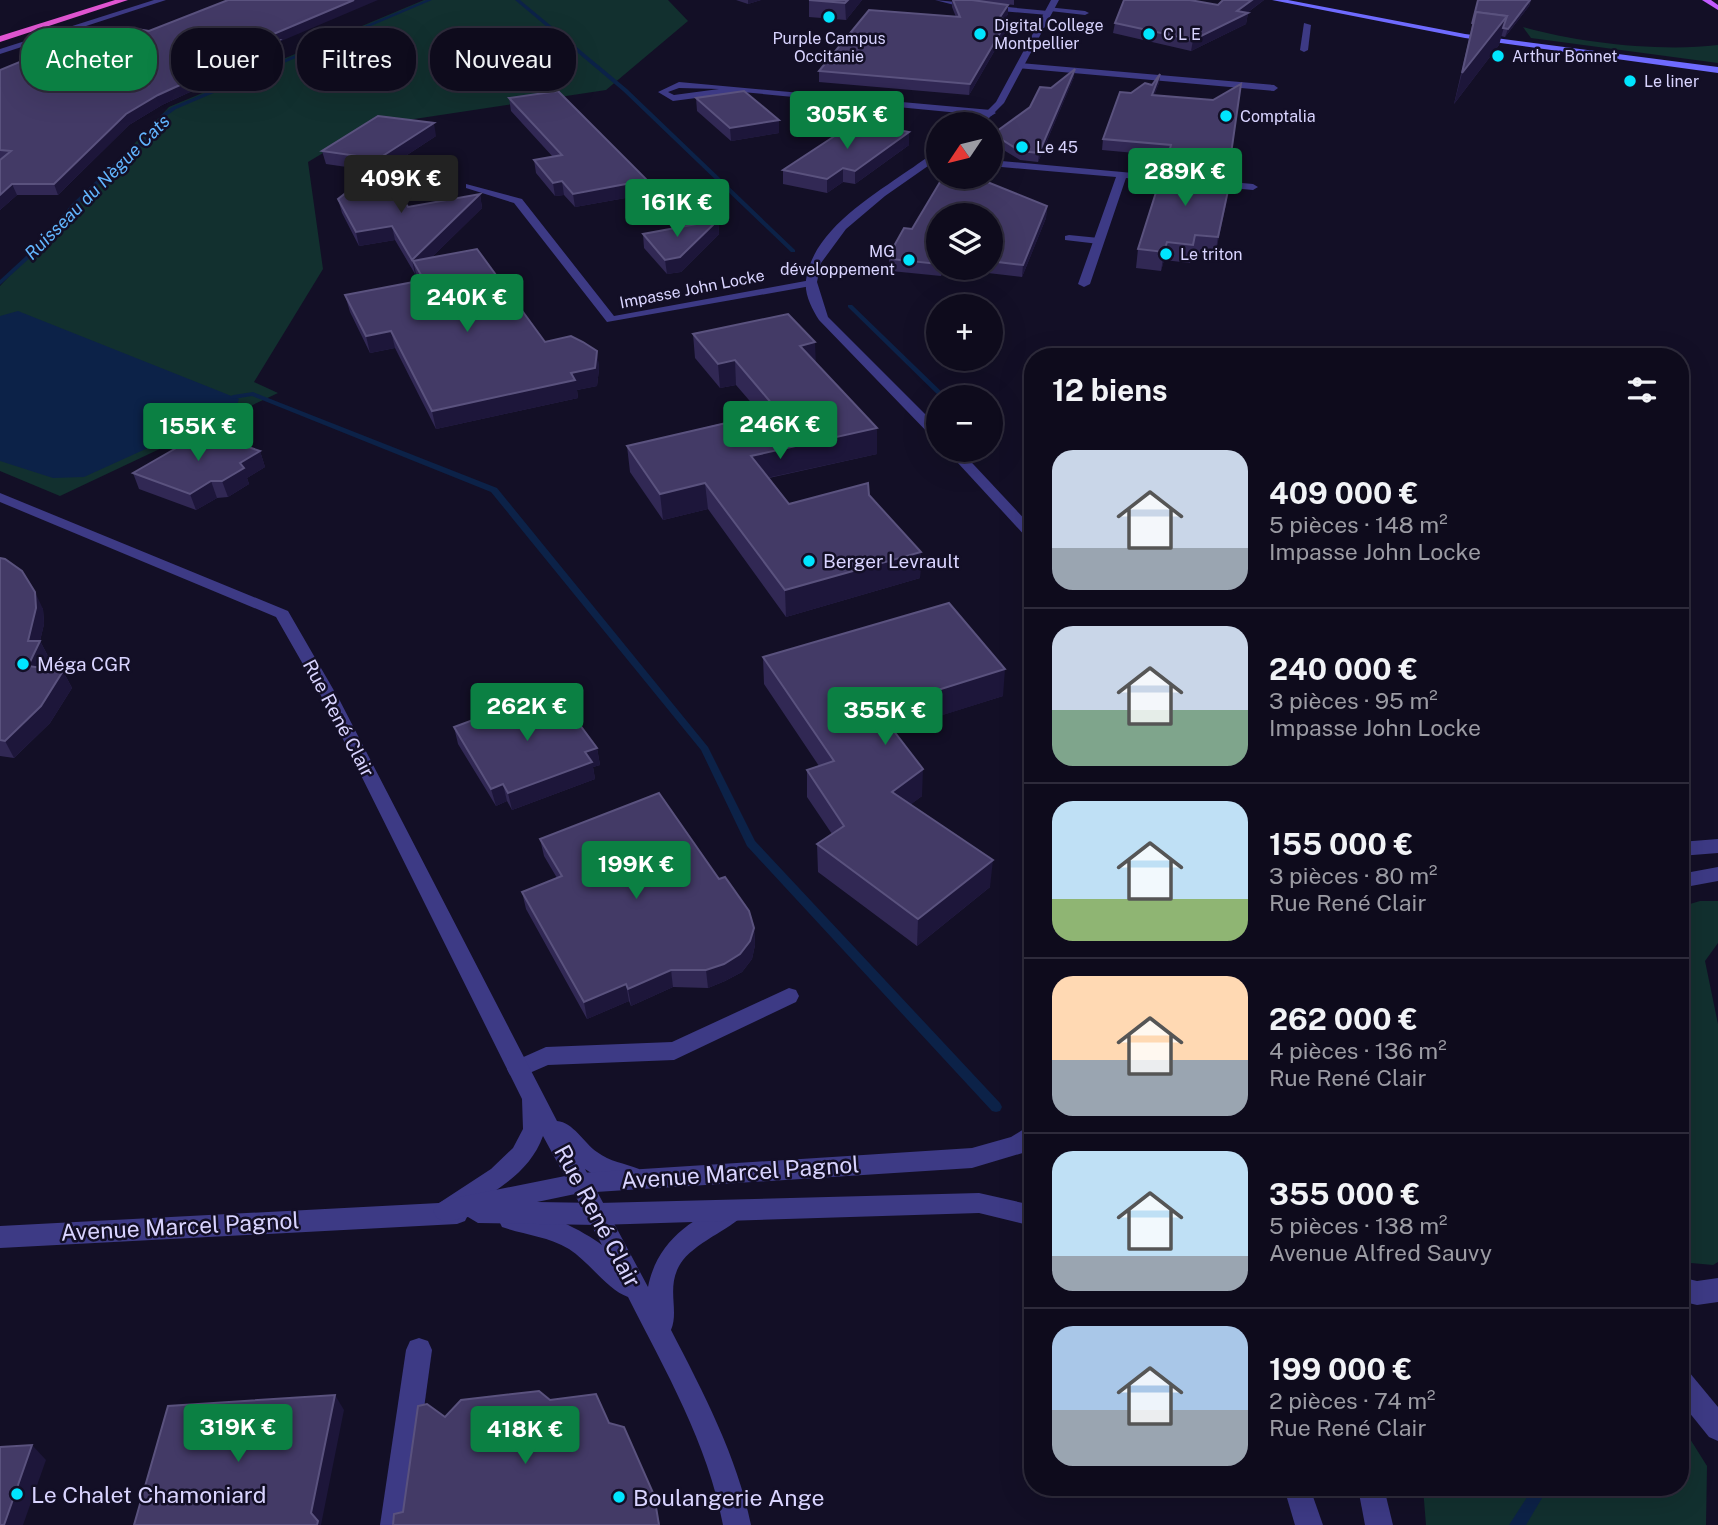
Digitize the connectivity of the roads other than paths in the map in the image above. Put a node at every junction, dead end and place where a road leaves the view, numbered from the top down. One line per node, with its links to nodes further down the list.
1 (124, 0): 14 (highway)
2 (162, 0): 17 (street)
3 (939, 0): 9 (street)
4 (1055, 0): 9 (street)
5 (1274, 0): 16 (main road)
6 (1296, 0): 16 (main road)
7 (1706, 0): 8 (main road)
8 (1718, 8)
9 (1049, 11): 10 (street); 18 (street)
10 (1085, 13)
11 (37, 16): 13 (highway)
12 (1307, 25): 15 (street)
13 (0, 28)
14 (0, 39)
15 (1304, 50)
16 (1578, 51): 19 (main road)
17 (0, 52)
18 (1020, 66): 20 (street); 25 (street)
19 (1718, 70)
20 (1153, 78): 21 (street); 23 (street)
21 (1274, 88)
22 (742, 89): 22 (street); 24 (street)
23 (1149, 90)
24 (982, 112)
25 (993, 112)
26 (926, 164): 33 (street)
27 (1003, 164): 28 (street)
28 (1122, 175): 30 (street); 32 (street)
29 (470, 186): 33 (street, Impasse John Locke)
30 (1253, 187)
31 (1069, 238): 32 (street)
32 (1099, 241): 34 (street)
33 (811, 283): 35 (street)
34 (1084, 284)
35 (926, 423)
36 (964, 462): 38 (street)
37 (0, 497): 44 (street, Rue René Clair)
38 (1024, 526)
39 (1718, 846): 40 (street)
40 (1689, 848)
41 (1718, 874): 42 (street)
42 (1689, 879)
43 (789, 996): 44 (street)
44 (518, 1069): 45 (street, Rue René Clair)
45 (531, 1095): 47 (street, Rue René Clair); 48 (street, Rue René Clair); 50 (street, Rue René Clair)
46 (1024, 1140): 47 (street, Avenue Marcel Pagnol)
47 (645, 1178): 48 (street, Avenue Marcel Pagnol)
48 (580, 1183): 50 (street, Avenue Marcel Pagnol); 52 (street, Rue René Clair)
49 (742, 1209): 51 (street, Avenue Marcel Pagnol); 52 (street, Avenue Marcel Pagnol); 56 (street, Rue René Clair)
50 (445, 1211): 52 (street, Avenue Marcel Pagnol); 53 (street, Avenue Marcel Pagnol); 56 (street, Rue René Clair)
51 (1024, 1213)
52 (598, 1214): 56 (street, Rue René Clair)
53 (0, 1237)
54 (1718, 1290): 55 (street)
55 (1689, 1291)
56 (663, 1338): 63 (street)
57 (419, 1350): 62 (street)
58 (1689, 1392): 59 (street)
59 (1718, 1428)
60 (1300, 1496): 64 (street)
61 (1373, 1496): 65 (street)
62 (394, 1525)
63 (737, 1525)
64 (1309, 1525)
65 (1379, 1525)

